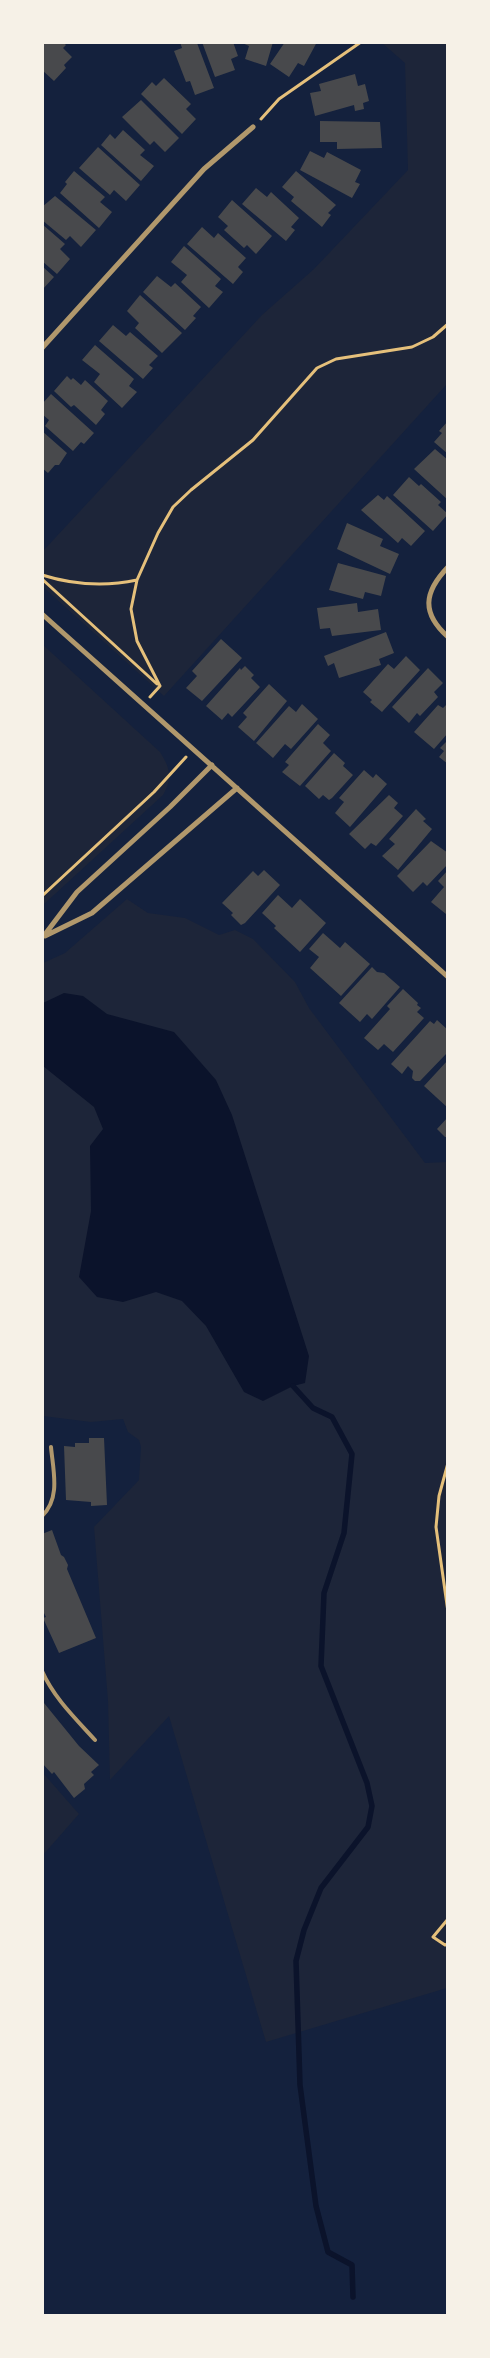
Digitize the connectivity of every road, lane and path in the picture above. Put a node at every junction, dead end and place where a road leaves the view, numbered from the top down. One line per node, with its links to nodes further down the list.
1 (361, 42): 2 (path)
2 (253, 127): 4 (street)
3 (448, 324): 8 (path)
4 (42, 348)
5 (448, 567): 10 (street)
6 (42, 575): 8 (path)
7 (42, 579): 11 (path)
8 (137, 580): 11 (path)
9 (42, 614): 12 (street)
10 (448, 637)
11 (160, 686): 12 (path)
12 (143, 706): 13 (street)
13 (194, 749): 14 (street); 16 (path)
14 (212, 765): 15 (street); 17 (street)
15 (238, 788): 17 (street); 18 (street)
16 (42, 896)
17 (44, 936)
18 (448, 977)
19 (51, 1447): 21 (lane)
20 (448, 1463): 22 (path)
21 (42, 1516)
22 (448, 1612)
23 (42, 1671): 24 (lane)
24 (95, 1740)
25 (448, 1919): 26 (path)
26 (448, 1944)

